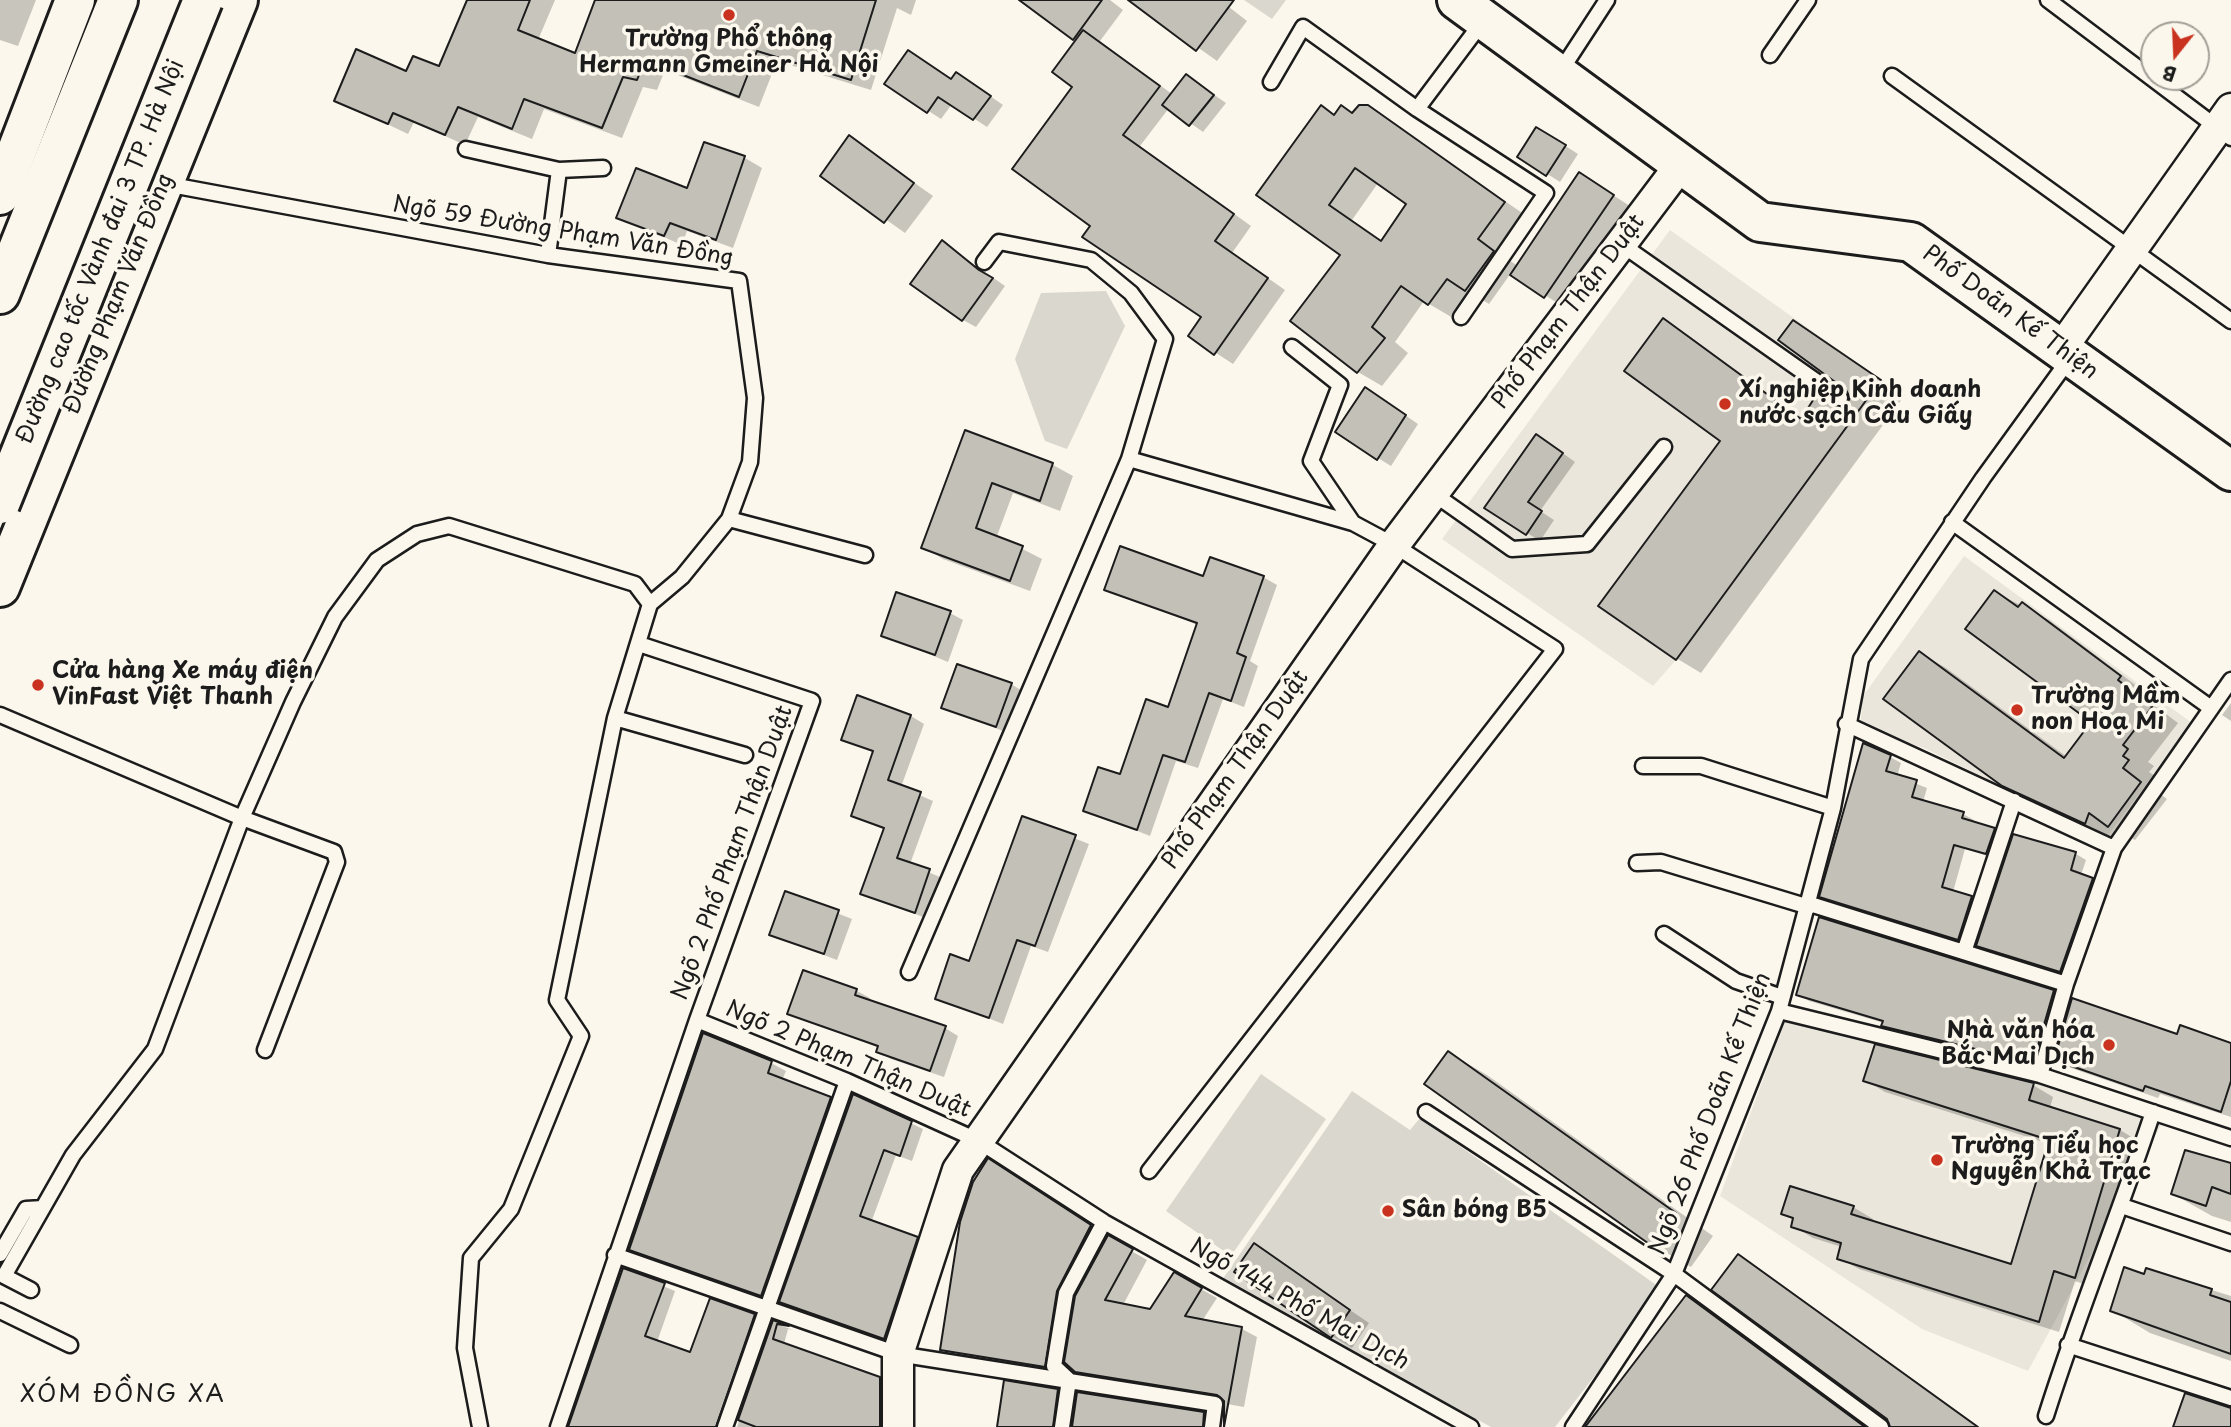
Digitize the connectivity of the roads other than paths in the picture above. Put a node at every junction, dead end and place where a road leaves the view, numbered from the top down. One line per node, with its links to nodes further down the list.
1 (75, 0): 20 (main road)
2 (118, 0): 25 (main road)
3 (203, 0): 37 (main road, Đường cao tốc Vành đai 3 TP. Hà Nội, bridge)
4 (238, 0): 19 (main road, Đường Phạm Văn Đồng)
5 (1607, 0): 10 (lane)
6 (1808, 0): 9 (lane)
7 (2048, 0): 14 (lane)
8 (1470, 10): 10 (main road, Phố Doãn Kế Thiện); 13 (lane)
9 (1770, 55)
10 (1559, 74): 16 (main road, Phố Doãn Kế Thiện)
11 (1892, 76): 22 (lane)
12 (1271, 82): 13 (lane)
13 (1417, 109): 26 (lane)
14 (2226, 125): 22 (street)
15 (466, 149): 18 (lane)
16 (1682, 163): 21 (street, Phố Phạm Thận Duật); 29 (main road, Phố Doãn Kế Thiện)
17 (603, 168): 18 (lane)
18 (559, 170): 23 (lane)
19 (164, 184): 23 (lane, Ngõ 59 Đường Phạm Văn Đồng); 35 (main road, Đường Phạm Văn Đồng)
20 (0, 195)
21 (1621, 244): 30 (lane); 36 (street, Phố Phạm Thận Duật)
22 (2131, 248): 27 (lane); 29 (street)
23 (548, 255): 38 (lane, Ngõ 59 Đường Phạm Văn Đồng)
24 (984, 262): 32 (lane)
25 (0, 294)
26 (1461, 317)
27 (2231, 321)
28 (1292, 347): 40 (lane)
29 (2066, 353): 33 (main road, Phố Doãn Kế Thiện); 39 (lane, Ngõ 26 Phố Doãn Kế Thiện)
30 (1840, 398)
31 (1664, 447): 36 (lane)
32 (1129, 459): 40 (lane); 61 (lane)
33 (2231, 471)
34 (0, 475): 35 (main road)
35 (39, 491): 43 (main road, Đường Phạm Văn Đồng)
36 (1434, 494): 41 (street, Phố Phạm Thận Duật)
37 (0, 504)
38 (729, 519): 42 (lane); 44 (lane, Ngõ 59 Đường Phạm Văn Đồng)
39 (1952, 522): 47 (lane); 50 (lane, Ngõ 26 Phố Doãn Kế Thiện)
40 (1353, 523): 41 (lane)
41 (1394, 544): 71 (street, Phố Phạm Thận Duật); 72 (lane)
42 (865, 555)
43 (0, 587)
44 (650, 604): 45 (lane); 55 (lane)
45 (639, 643): 49 (lane); 64 (lane, Ngõ 2 Phố Phạm Thận Duật)
46 (2231, 680): 47 (lane)
47 (2211, 708): 56 (lane)
48 (0, 715): 55 (lane)
49 (615, 718): 51 (lane); 89 (lane)
50 (1846, 724): 53 (lane); 54 (lane, Ngõ 26 Phố Doãn Kế Thiện)
51 (745, 755)
52 (1643, 766): 54 (lane)
53 (2014, 801): 56 (lane); 60 (lane)
54 (1833, 808): 58 (lane, Ngõ 26 Phố Doãn Kế Thiện)
55 (242, 818): 65 (lane); 74 (lane)
56 (2113, 848): 62 (lane)
57 (1637, 863): 58 (lane)
58 (1809, 906): 60 (lane); 63 (lane, Ngõ 26 Phố Doãn Kế Thiện)
59 (1664, 934): 63 (lane)
60 (1964, 952): 62 (lane)
61 (909, 972)
62 (2066, 984): 66 (lane)
63 (1781, 1004): 66 (lane); 79 (lane, Ngõ 26 Phố Doãn Kế Thiện)
64 (697, 1020): 67 (lane, Ngõ 2 Phạm Thận Duật); 78 (lane, Ngõ 2 Phạm Thận Duật)
65 (265, 1050)
66 (2040, 1075): 69 (lane)
67 (847, 1081): 71 (lane, Ngõ 2 Phạm Thận Duật); 81 (lane)
68 (1426, 1112): 79 (lane)
69 (2153, 1112): 70 (lane); 73 (lane)
70 (2231, 1138)
71 (977, 1140): 75 (lane, Ngõ 2 Phạm Thận Duật); 85 (street, Phố Phạm Thận Duật)
72 (1149, 1171)
73 (2122, 1206): 76 (lane); 84 (lane)
74 (43, 1208): 77 (lane); 80 (lane)
75 (1104, 1222): 86 (lane); 95 (lane, Ngõ 144 Phố Mai Dịch)
76 (2231, 1243)
77 (0, 1254)
78 (615, 1255): 81 (lane); 90 (lane, Ngõ 2 Phạm Thận Duật)
79 (1674, 1274): 96 (lane, Ngõ 26 Phố Doãn Kế Thiện); 97 (lane)
80 (31, 1290)
81 (768, 1307): 85 (lane); 91 (lane)
82 (0, 1311): 83 (lane)
83 (70, 1345)
84 (2068, 1345): 87 (lane); 88 (lane)
85 (898, 1354): 86 (lane); 92 (street, Phố Phạm Thận Duật)
86 (1069, 1381): 93 (lane); 94 (lane)
87 (2231, 1398)
88 (2046, 1416)
89 (480, 1427)
90 (558, 1427)
91 (725, 1427)
92 (898, 1427)
93 (1062, 1427)
94 (1212, 1427)
95 (1471, 1427)
96 (1573, 1427)
97 (1881, 1427)

